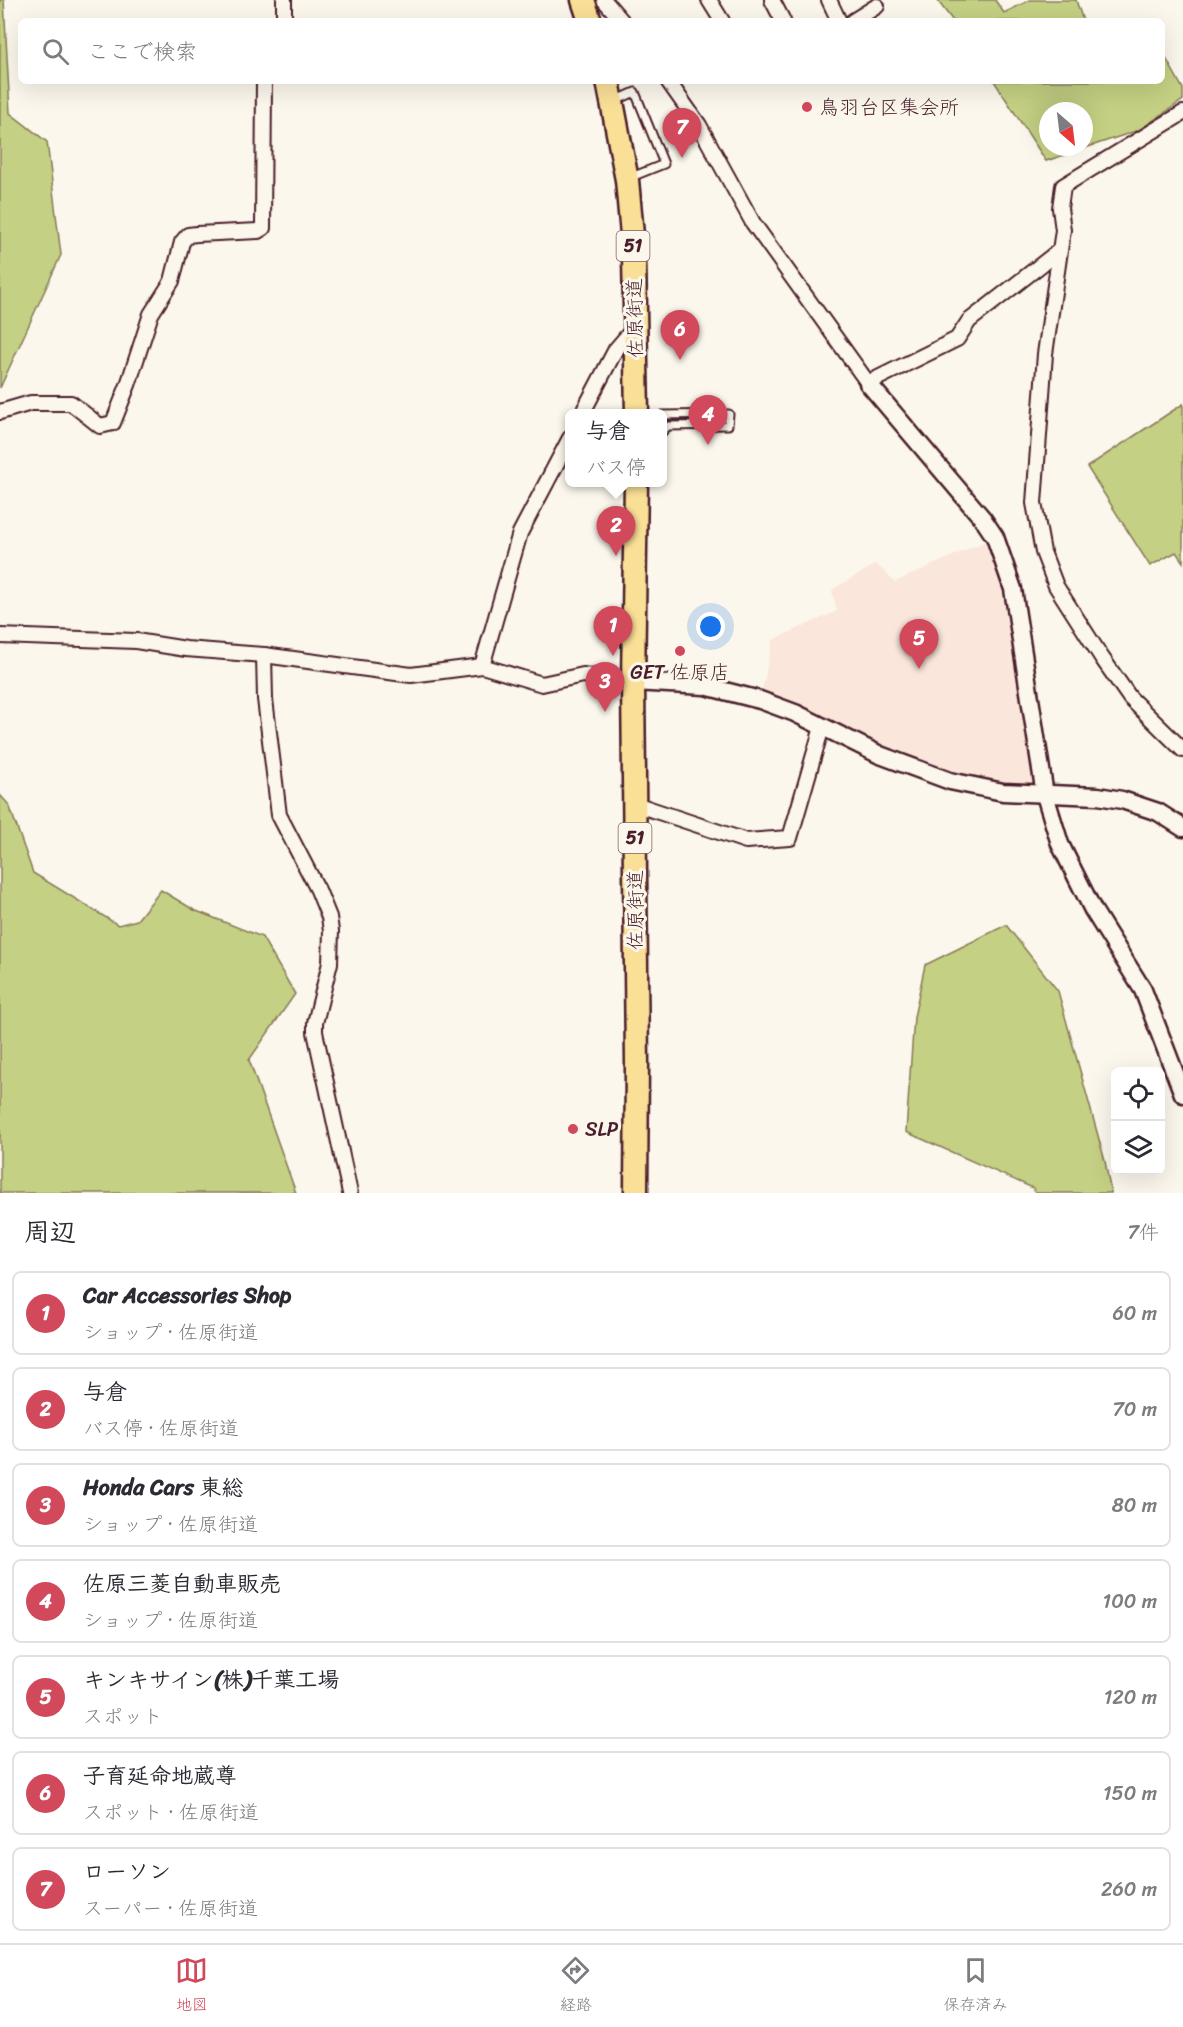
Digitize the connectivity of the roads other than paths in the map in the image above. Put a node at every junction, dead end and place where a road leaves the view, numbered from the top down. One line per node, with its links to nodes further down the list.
1 (285, 0): 8 (street)
2 (583, 0): 9 (highway)
3 (604, 0): 10 (street)
4 (709, 0): 11 (street)
5 (772, 0): 12 (street)
6 (829, 0): 13 (street)
7 (877, 6): 14 (street)
8 (284, 18)
9 (589, 18)
10 (619, 18)
11 (720, 18)
12 (781, 18)
13 (838, 18)
14 (858, 18)
15 (264, 84): 25 (street)
16 (670, 84): 22 (street)
17 (610, 92): 19 (highway, 佐原街道 / 51); 19 (lane)
18 (1183, 113): 20 (street)
19 (627, 180): 21 (highway, 佐原街道 / 51)
20 (1060, 250): 22 (street); 35 (street)
21 (634, 328): 23 (street); 24 (highway, 佐原街道 / 51)
22 (868, 383): 36 (street)
23 (585, 409)
24 (637, 409)
25 (0, 412)
26 (667, 415): 27 (lane)
27 (667, 427)
28 (565, 448): 32 (street)
29 (636, 487): 33 (highway, 佐原街道 / 51)
30 (0, 636): 31 (street)
31 (264, 655): 32 (street); 40 (street)
32 (482, 666): 33 (street)
33 (633, 682): 34 (street); 37 (highway, 佐原街道 / 51)
34 (822, 727): 36 (street); 37 (street)
35 (1183, 750)
36 (1045, 795): 38 (street); 39 (street)
37 (634, 804): 41 (highway, 佐原街道 / 51)
38 (1183, 828)
39 (1183, 1094)
40 (350, 1193)
41 (636, 1193)

